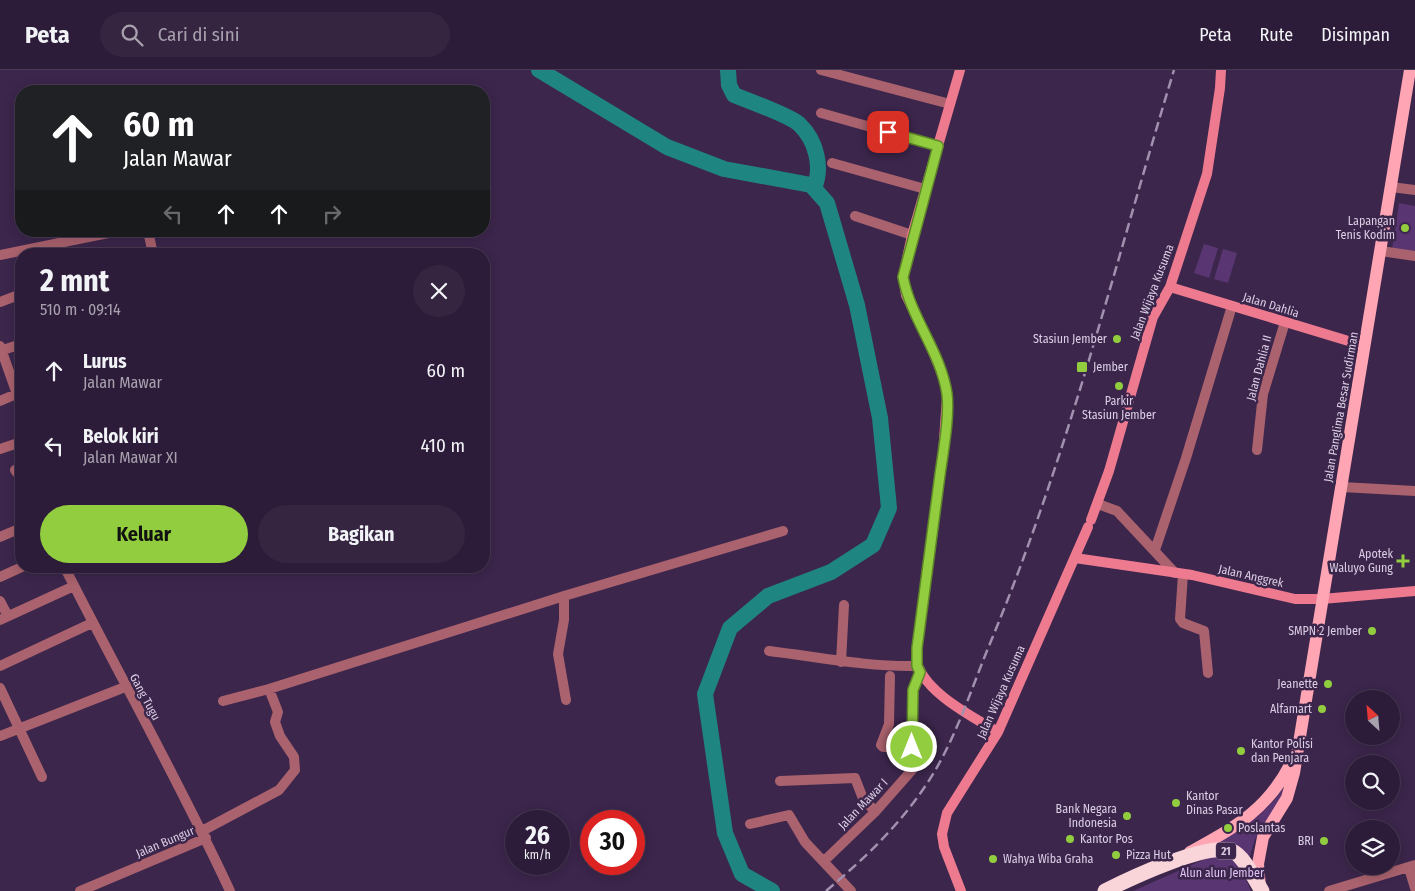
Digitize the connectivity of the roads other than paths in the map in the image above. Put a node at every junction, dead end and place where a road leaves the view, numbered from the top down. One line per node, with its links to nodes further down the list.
1 (821, 70): 5 (street)
2 (960, 70): 5 (street)
3 (1221, 70): 20 (street, Jalan Wijaya Kusuma)
4 (1410, 70): 9 (main road, Jalan Panglima Besar Sudirman)
5 (950, 104): 7 (street)
6 (821, 113): 7 (street)
7 (938, 146): 10 (street)
8 (832, 163): 10 (street)
9 (1391, 187): 11 (street); 16 (main road, Jalan Panglima Besar Sudirman)
10 (925, 189): 13 (street)
11 (1415, 190)
12 (855, 216): 13 (street)
13 (912, 235): 57 (street)
14 (87, 237): 15 (street)
15 (34, 248)
16 (1381, 251): 19 (street); 26 (main road, Jalan Panglima Besar Sudirman)
17 (15, 252): 18 (street)
18 (0, 255)
19 (1415, 256)
20 (1170, 287): 23 (street, Jalan Dahlia); 36 (street, Jalan Wijaya Kusuma)
21 (15, 296): 22 (street)
22 (0, 302)
23 (1232, 306): 24 (street, Jalan Dahlia); 40 (street)
24 (1285, 322): 26 (street, Jalan Dahlia); 33 (street, Jalan Dahlia II)
25 (15, 346): 27 (street)
26 (1365, 346): 34 (main road, Jalan Panglima Besar Sudirman)
27 (1, 350): 28 (street)
28 (15, 383)
29 (15, 395): 30 (street)
30 (0, 401)
31 (15, 444): 32 (street)
32 (0, 449)
33 (1257, 450)
34 (1342, 487): 35 (street); 49 (main road, Jalan Panglima Besar Sudirman)
35 (1415, 491)
36 (1098, 504): 40 (street); 41 (street, Jalan Wijaya Kusuma)
37 (15, 529): 39 (street)
38 (783, 531): 48 (street)
39 (2, 532)
40 (1155, 550): 44 (street)
41 (1075, 558): 44 (street, Jalan Anggrek); 66 (street, Jalan Wijaya Kusuma)
42 (15, 570): 45 (street)
43 (68, 573): 46 (street, Gang Tugu)
44 (1179, 573): 49 (street, Jalan Anggrek); 58 (street)
45 (0, 577)
46 (74, 586): 52 (street); 53 (street, Gang Tugu)
47 (1415, 591): 49 (street, Jalan Anggrek)
48 (564, 596): 62 (street); 63 (street)
49 (1322, 599): 69 (main road, Jalan Panglima Besar Sudirman)
50 (0, 601): 52 (street)
51 (844, 605): 55 (street)
52 (4, 618)
53 (92, 623): 56 (street); 61 (street, Gang Tugu)
54 (769, 650): 55 (street)
55 (841, 662): 57 (street)
56 (0, 666)
57 (919, 669): 66 (street); 68 (street, Jalan Mawar I)
58 (1208, 673)
59 (890, 676): 68 (street)
60 (0, 688): 65 (street)
61 (125, 688): 65 (street); 74 (street, Gang Tugu)
62 (269, 689): 64 (street); 74 (street)
63 (566, 700)
64 (223, 701)
65 (20, 727): 67 (street); 70 (street)
66 (998, 732): 83 (street, Jalan Wijaya Kusuma)
67 (0, 736)
68 (912, 747): 72 (street, Jalan Mawar I)
69 (1298, 748): 76 (main road, Jalan Panglima Besar Sudirman); 79 (main road, Jalan Panglima Besar Sudirman)
70 (42, 777)
71 (780, 781): 72 (street)
72 (874, 812): 75 (street, Jalan Mawar I)
73 (750, 824): 75 (street)
74 (204, 834): 80 (street, Jalan Bungur); 81 (street, Jalan Bungur)
75 (824, 861): 82 (street)
76 (1174, 861): 79 (highway, 21); 84 (highway, 21)
77 (1412, 867): 78 (street); 85 (street)
78 (1415, 888)
79 (1261, 890)
80 (80, 891)
81 (230, 891)
82 (851, 891)
83 (961, 891)
84 (1105, 891)
85 (1329, 891)

